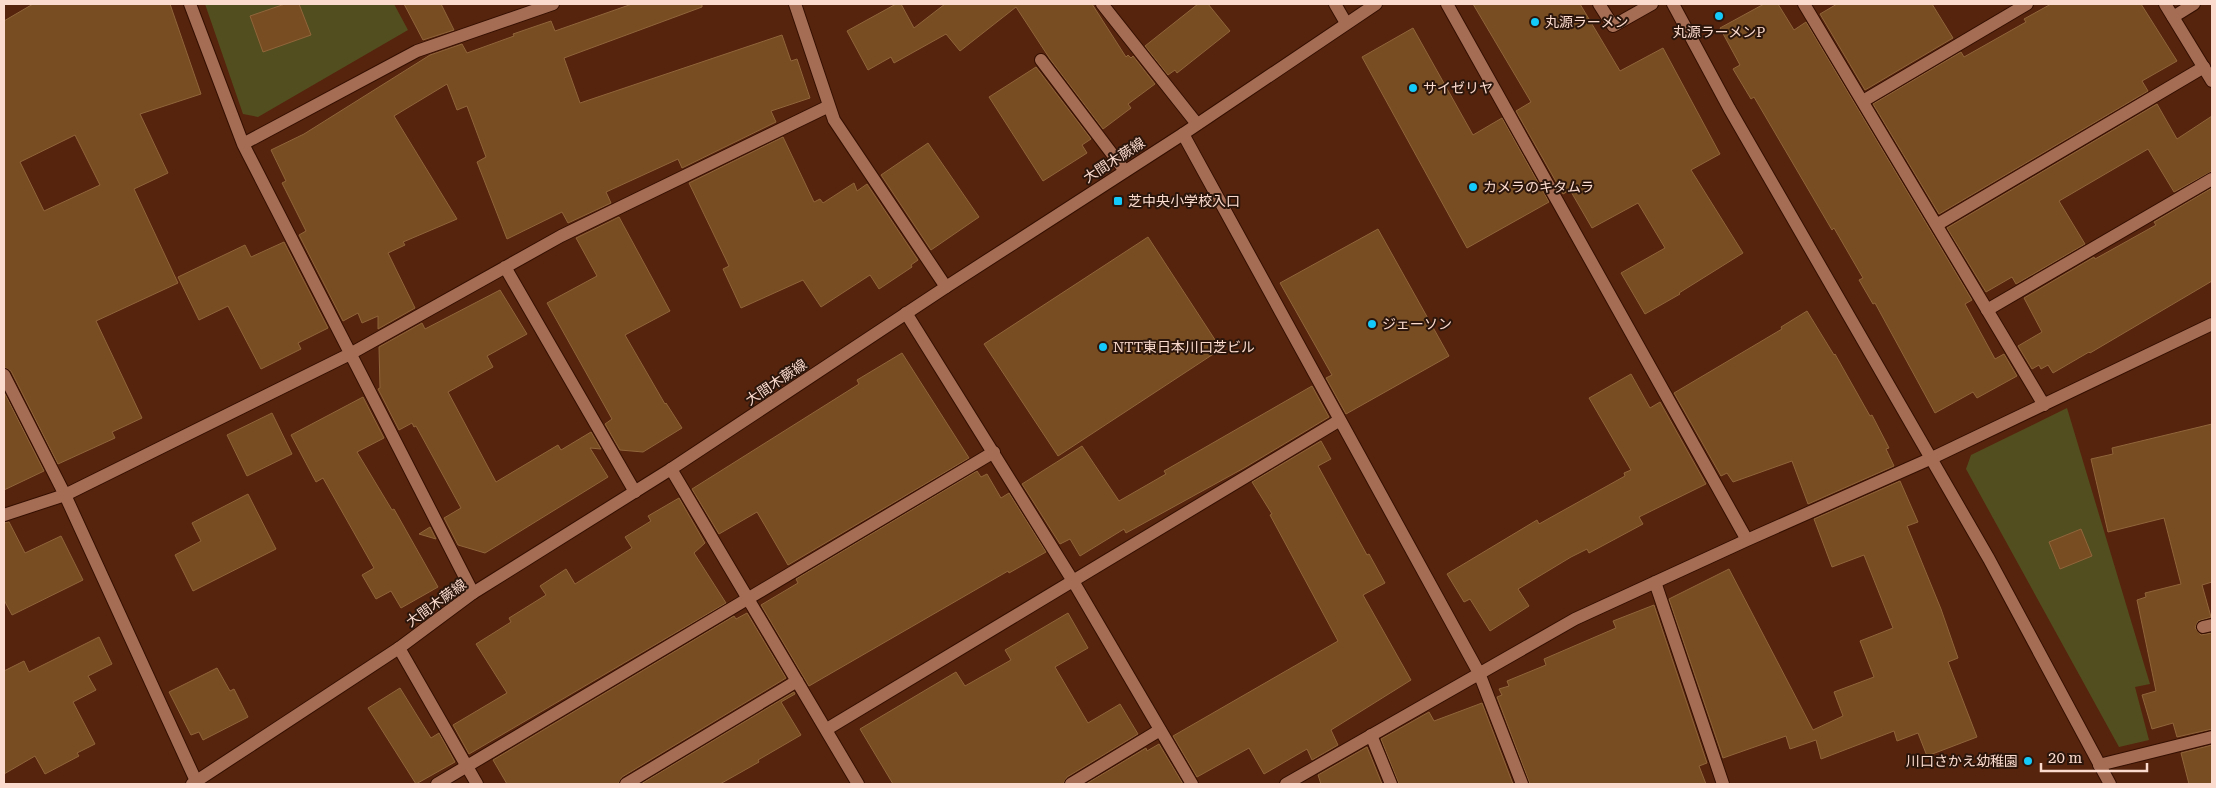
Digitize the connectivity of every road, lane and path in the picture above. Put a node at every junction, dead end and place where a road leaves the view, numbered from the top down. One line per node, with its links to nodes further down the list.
1 (190, 4): 24 (street)
2 (553, 4): 24 (street)
3 (795, 4): 21 (street)
4 (1102, 4): 22 (street)
5 (1335, 4): 16 (street)
6 (1376, 4): 16 (street, 大間木蕨線)
7 (1447, 4): 43 (street)
8 (1599, 4): 9 (street)
9 (1652, 4)
10 (1672, 4): 38 (street)
11 (1804, 4): 20 (street)
12 (2027, 4): 20 (street)
13 (2165, 4): 15 (street)
14 (2194, 4): 15 (street)
15 (2173, 17): 18 (street)
16 (1346, 23): 22 (street, 大間木蕨線)
17 (1041, 60): 25 (street)
18 (2204, 67): 19 (street); 27 (street)
19 (2212, 81)
20 (1863, 101): 27 (street)
21 (829, 106): 28 (street); 29 (street)
22 (1196, 124): 23 (street, 大間木蕨線)
23 (1183, 134): 25 (street, 大間木蕨線); 36 (street)
24 (243, 144): 33 (street)
25 (1125, 171): 29 (street, 大間木蕨線)
26 (2212, 179): 30 (street)
27 (1938, 224): 30 (street)
28 (505, 267): 33 (street); 40 (street)
29 (946, 287): 31 (street, 大間木蕨線)
30 (1987, 310): 35 (street)
31 (906, 313): 37 (street); 39 (street, 大間木蕨線)
32 (2212, 324): 35 (street)
33 (350, 354): 41 (street); 46 (street)
34 (4, 375): 41 (street)
35 (2044, 404): 38 (street)
36 (1340, 420): 44 (street); 49 (street)
37 (994, 452): 44 (street); 47 (street)
38 (1932, 458): 43 (street); 55 (street)
39 (671, 469): 40 (street, 大間木蕨線); 47 (street)
40 (635, 492): 46 (street, 大間木蕨線)
41 (65, 495): 42 (street); 57 (street)
42 (4, 515)
43 (1747, 540): 45 (street)
44 (1073, 581): 51 (street); 52 (street)
45 (1655, 582): 49 (street); 67 (street)
46 (473, 594): 48 (street, 大間木蕨線)
47 (748, 597): 50 (street); 56 (street)
48 (399, 648): 56 (street); 57 (street, 大間木蕨線)
49 (1479, 673): 53 (street); 66 (street)
50 (797, 681): 51 (street); 60 (street)
51 (827, 730): 61 (street)
52 (1160, 730): 62 (street); 63 (street)
53 (1372, 735): 64 (street); 65 (street)
54 (2212, 737): 55 (street)
55 (2099, 765): 68 (street)
56 (466, 767): 58 (street); 59 (street)
57 (194, 783)
58 (437, 784)
59 (477, 784)
60 (626, 784)
61 (858, 784)
62 (1071, 784)
63 (1192, 784)
64 (1286, 784)
65 (1391, 784)
66 (1522, 784)
67 (1723, 784)
68 (2110, 784)

